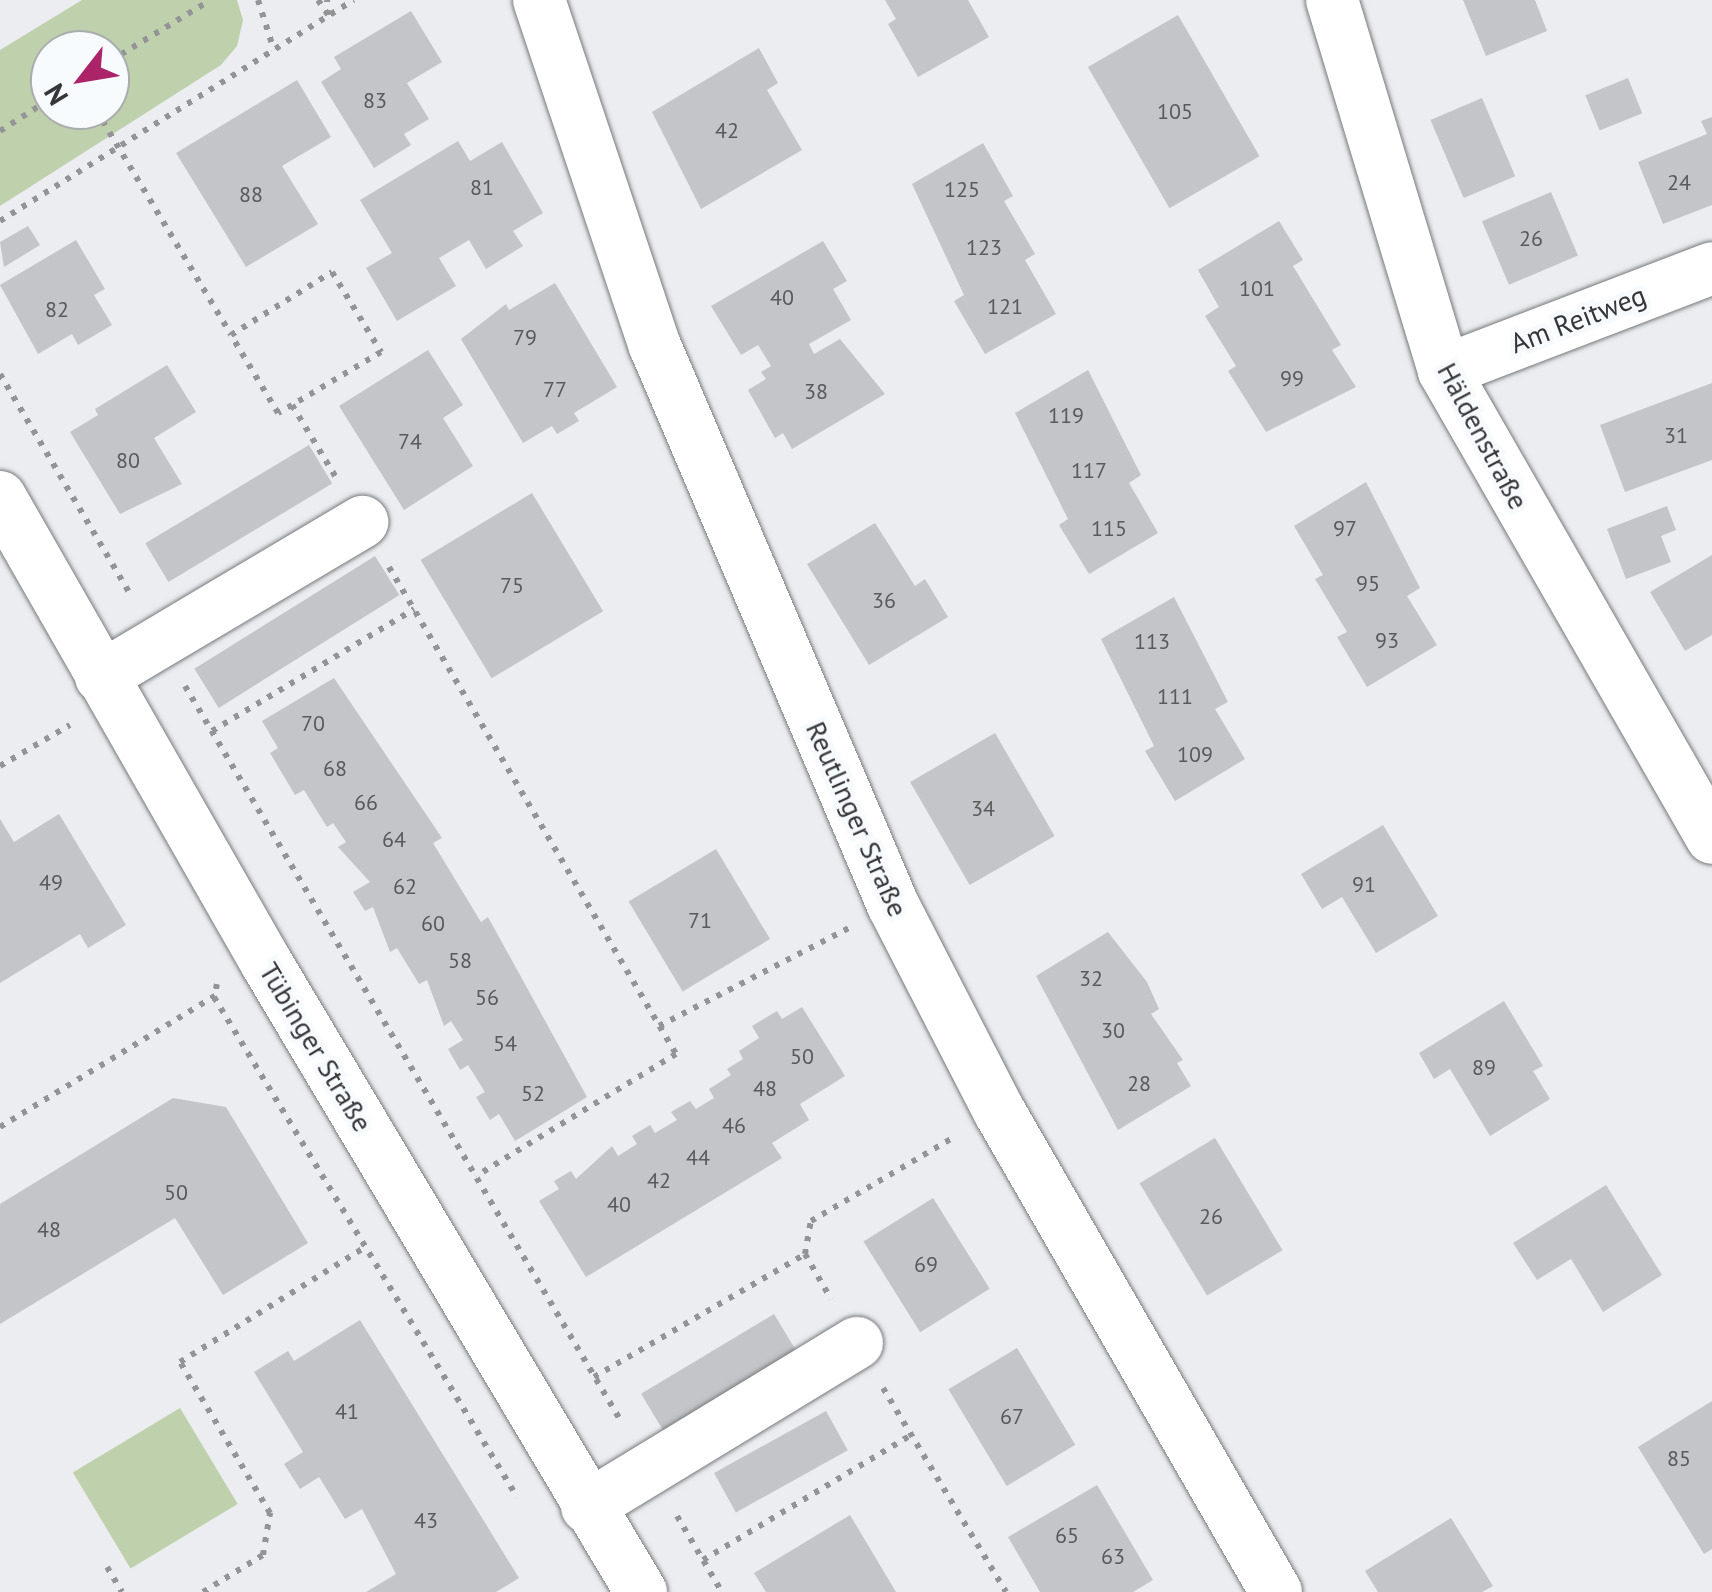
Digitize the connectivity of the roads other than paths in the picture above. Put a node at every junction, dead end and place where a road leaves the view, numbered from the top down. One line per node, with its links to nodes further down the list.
1 (538, 0): 12 (street, Reutlinger Straße)
2 (1332, 0): 4 (street, Häldenstraße)
3 (1712, 268): 4 (street, Am Reitweg)
4 (1444, 371): 8 (street, Häldenstraße)
5 (0, 497): 7 (street, Tübinger Straße)
6 (362, 522): 7 (street)
7 (108, 688): 10 (street, Tübinger Straße)
8 (1712, 838)
9 (856, 1343): 10 (street)
10 (588, 1506): 11 (street, Tübinger Straße)
11 (641, 1592)
12 (1276, 1592)

